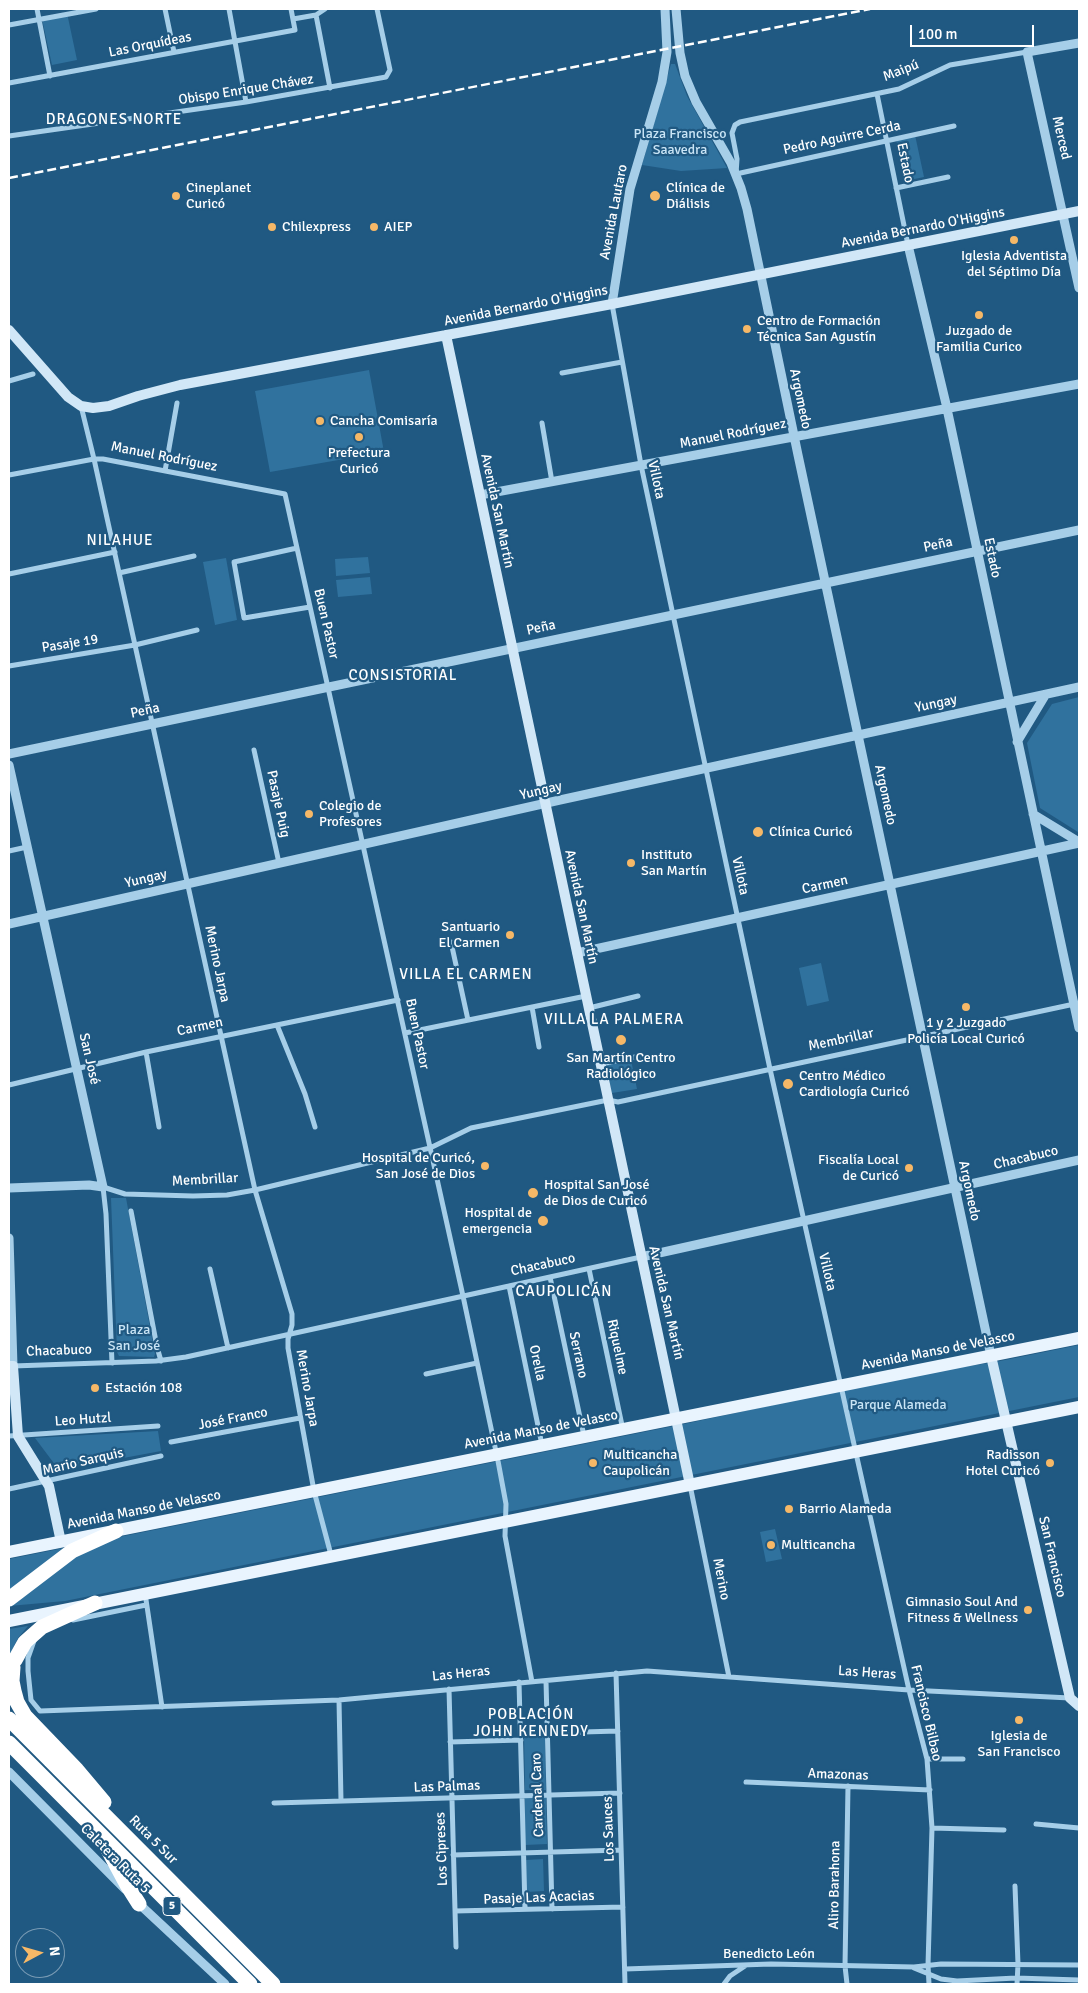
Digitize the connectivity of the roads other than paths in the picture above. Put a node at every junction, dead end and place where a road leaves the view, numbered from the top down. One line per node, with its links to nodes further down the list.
1 (36, 9): 12 (street)
2 (96, 9): 12 (street)
3 (165, 9): 16 (street)
4 (228, 9): 14 (street)
5 (291, 9): 11 (street)
6 (325, 9): 10 (street)
7 (377, 9): 20 (street, Obispo Enrique Chávez)
8 (665, 9): 35 (street, Avenida Lautaro)
9 (676, 9): 27 (street, Argomedo)
10 (316, 15): 11 (street); 20 (street)
11 (293, 19): 14 (street, Las Orquídeas)
12 (39, 20): 13 (street); 18 (street)
13 (9, 25)
14 (234, 40): 16 (street, Las Orquídeas); 22 (street)
15 (1079, 43): 17 (street, Maipú)
16 (174, 52): 18 (street, Las Orquídeas)
17 (1027, 52): 21 (street, Maipú); 31 (street, Merced)
18 (50, 76): 19 (street, Las Orquídeas)
19 (9, 83)
20 (330, 88): 22 (street, Obispo Enrique Chávez)
21 (877, 94): 24 (street, Maipú); 26 (street, Estado)
22 (246, 102): 25 (street, Obispo Enrique Chávez)
23 (954, 126): 26 (street, Pedro Aguirre Cerda)
24 (733, 127): 27 (street, Argomedo)
25 (9, 136)
26 (886, 140): 27 (street, Pedro Aguirre Cerda); 29 (street, Estado)
27 (736, 174): 33 (street, Argomedo)
28 (948, 177): 29 (street)
29 (896, 188): 32 (street, Estado)
30 (1079, 211): 31 (main road, Avenida Bernardo O'Higgins)
31 (1064, 214): 32 (main road, Avenida Bernardo O'Higgins); 34 (street, Merced)
32 (908, 245): 33 (main road, Avenida Bernardo O'Higgins); 45 (street, Estado)
33 (760, 274): 35 (main road, Avenida Bernardo O'Higgins); 47 (street, Argomedo)
34 (1079, 288)
35 (612, 304): 37 (main road, Avenida Bernardo O'Higgins); 38 (street, Villota)
36 (9, 330): 44 (main road)
37 (446, 335): 44 (main road, Avenida Bernardo O'Higgins); 54 (main road, Avenida San Martín)
38 (622, 362): 39 (street); 49 (street, Villota)
39 (562, 373)
40 (33, 374): 41 (street)
41 (9, 381)
42 (1079, 384): 45 (street, Manuel Rodríguez)
43 (177, 403): 50 (street)
44 (80, 406): 48 (street, Merino Jarpa)
45 (947, 409): 47 (street, Manuel Rodríguez); 57 (street, Estado)
46 (542, 422): 52 (street)
47 (794, 437): 49 (street, Manuel Rodríguez); 62 (street, Argomedo)
48 (94, 459): 50 (street, Manuel Rodríguez); 51 (street, Manuel Rodríguez); 58 (street, Merino Jarpa)
49 (641, 465): 52 (street, Manuel Rodríguez); 64 (street, Villota)
50 (165, 471): 53 (street, Manuel Rodríguez)
51 (9, 475)
52 (552, 482): 54 (street, Manuel Rodríguez)
53 (285, 494): 56 (street, Buen Pastor)
54 (480, 495): 67 (main road, Avenida San Martín)
55 (1079, 530): 57 (street, Peña)
56 (297, 548): 63 (street, Buen Pastor); 63 (street)
57 (977, 551): 62 (street, Peña); 72 (street, Estado)
58 (115, 552): 60 (street, Merino Jarpa); 61 (street)
59 (194, 556): 60 (street)
60 (119, 573): 66 (street, Merino Jarpa)
61 (9, 574)
62 (825, 582): 64 (street, Peña); 74 (street, Argomedo)
63 (310, 607): 69 (street, Buen Pastor)
64 (673, 614): 67 (street, Peña); 79 (street, Villota)
65 (197, 630): 66 (street, Pasaje 19)
66 (135, 645): 68 (street, Pasaje 19); 73 (street, Merino Jarpa)
67 (512, 648): 69 (street, Peña); 80 (main road, Avenida San Martín)
68 (9, 666)
69 (328, 687): 73 (street, Peña); 83 (street, Buen Pastor)
70 (1079, 687): 71 (street, Yungay)
71 (1046, 694): 72 (street, Yungay); 75 (street)
72 (1008, 702): 74 (street, Yungay); 75 (street, Estado)
73 (152, 724): 77 (street, Peña); 88 (street, Merino Jarpa)
74 (858, 735): 79 (street, Yungay); 89 (street, Argomedo)
75 (1017, 742): 81 (street, Estado)
76 (254, 750): 87 (street, Pasaje Puig)
77 (9, 754)
78 (9, 765): 84 (street, San José)
79 (706, 769): 80 (street, Yungay); 91 (street, Villota)
80 (545, 804): 83 (street, Yungay); 94 (main road, Avenida San Martín)
81 (1033, 814): 82 (street); 86 (street, Estado)
82 (1079, 843): 86 (street, Carmen)
83 (363, 845): 87 (street, Yungay); 97 (street, Buen Pastor)
84 (27, 847): 85 (street); 90 (street, San José)
85 (9, 850)
86 (1041, 852): 89 (street, Carmen); 98 (street, Estado)
87 (279, 864): 88 (street, Yungay)
88 (188, 884): 90 (street, Yungay); 105 (street, Merino Jarpa)
89 (890, 885): 91 (street, Carmen); 106 (street, Argomedo)
90 (42, 917): 92 (street, Yungay); 111 (street, San José)
91 (738, 918): 94 (street, Carmen); 112 (street, Villota)
92 (9, 924)
93 (452, 942): 101 (street)
94 (577, 953): 95 (main road, Avenida San Martín)
95 (586, 996): 99 (street); 100 (main road, Avenida San Martín)
96 (638, 996): 100 (street)
97 (398, 1000): 102 (street, Carmen); 104 (street, Buen Pastor)
98 (1077, 1003): 103 (street, Estado); 106 (street, Membrillar)
99 (532, 1007): 101 (street); 107 (street)
100 (588, 1008): 110 (main road, Avenida San Martín)
101 (468, 1020): 104 (street)
102 (277, 1025): 105 (street, Carmen); 116 (street)
103 (1079, 1028)
104 (405, 1033): 117 (street, Buen Pastor)
105 (221, 1036): 108 (street, Carmen); 122 (street, Merino Jarpa)
106 (922, 1036): 112 (street, Membrillar); 121 (street, Argomedo)
107 (539, 1047)
108 (146, 1052): 111 (street, Carmen); 115 (street)
109 (640, 1056): 110 (street)
110 (600, 1064): 114 (main road, Avenida San Martín)
111 (77, 1068): 113 (street, Carmen); 119 (street, San José)
112 (770, 1069): 114 (street, Membrillar); 124 (street, Villota)
113 (9, 1085)
114 (608, 1100): 117 (street, Membrillar); 126 (main road, Avenida San Martín)
115 (158, 1127)
116 (315, 1127)
117 (430, 1148): 122 (street, Membrillar); 131 (street, Buen Pastor)
118 (1079, 1160): 121 (street, Chacabuco)
119 (103, 1187): 120 (street, Membrillar); 122 (street, Membrillar); 137 (street, San José)
120 (9, 1188)
121 (955, 1188): 124 (street, Chacabuco); 135 (street, Argomedo)
122 (255, 1190): 132 (street, Merino Jarpa)
123 (131, 1211): 136 (street)
124 (804, 1221): 126 (street, Chacabuco); 141 (street, Villota)
125 (9, 1238): 139 (street)
126 (641, 1257): 128 (street, Chacabuco); 144 (main road, Avenida San Martín)
127 (210, 1269): 134 (street)
128 (588, 1269): 129 (street, Chacabuco); 147 (street, Riquelme)
129 (550, 1277): 130 (street, Chacabuco); 149 (street, Serrano)
130 (509, 1286): 131 (street, Chacabuco); 151 (street, Orella)
131 (463, 1296): 132 (street, Chacabuco); 138 (street, Buen Pastor)
132 (289, 1334): 134 (street, Chacabuco); 143 (street, Merino Jarpa)
133 (1079, 1338): 135 (main road, Avenida Manso de Velasco)
134 (228, 1348): 136 (street, Chacabuco)
135 (991, 1356): 141 (main road, Avenida Manso de Velasco); 145 (main road, Argomedo)
136 (161, 1361): 137 (street, Chacabuco)
137 (112, 1363): 139 (street, Chacabuco)
138 (477, 1363): 140 (street); 153 (street, Buen Pastor)
139 (11, 1366): 148 (main road)
140 (426, 1374)
141 (841, 1385): 144 (main road, Avenida Manso de Velasco); 152 (street, Villota)
142 (1079, 1407): 145 (main road)
143 (300, 1418): 150 (street, José Franco); 158 (street, Merino Jarpa)
144 (677, 1418): 147 (main road, Avenida Manso de Velasco); 156 (main road, Avenida San Martín)
145 (1007, 1422): 152 (main road); 175 (main road, San Francisco)
146 (158, 1426): 148 (street, Leo Hutzl)
147 (623, 1430): 149 (main road, Avenida Manso de Velasco)
148 (13, 1436): 155 (main road)
149 (584, 1437): 151 (main road, Avenida Manso de Velasco)
150 (171, 1442)
151 (542, 1445): 153 (main road, Avenida Manso de Velasco)
152 (856, 1452): 156 (main road); 174 (street, Francisco Bilbao)
153 (496, 1454): 158 (main road, Avenida Manso de Velasco); 159 (street, Buen Pastor)
154 (161, 1456): 155 (street, Mario Sarquis)
155 (48, 1482): 157 (street, Mario Sarquis); 161 (main road)
156 (690, 1484): 159 (main road); 169 (street, Merino)
157 (9, 1489)
158 (314, 1491): 160 (main road, Avenida Manso de Velasco); 163 (street, Merino Jarpa)
159 (506, 1521): 163 (main road); 172 (street)
160 (116, 1531): 161 (highway)
161 (62, 1549): 162 (main road, Avenida Manso de Velasco); 164 (highway)
162 (9, 1552)
163 (331, 1556): 165 (main road)
164 (9, 1599)
165 (146, 1599): 166 (main road); 178 (street); 178 (street, Las Heras)
166 (95, 1603): 167 (main road); 206 (highway)
167 (9, 1621)
168 (616, 1673): 169 (street, Las Heras); 170 (street, Las Heras); 180 (street, Los Sauces)
169 (729, 1677): 174 (street, Las Heras)
170 (546, 1681): 172 (street, Las Heras); 181 (street, Cardenal Caro)
171 (519, 1682): 172 (street, Las Heras); 173 (street, Las Heras); 182 (street, Cardenal Caro)
172 (532, 1682)
173 (449, 1689): 176 (street, Las Heras); 183 (street, Los Cipreses)
174 (909, 1690): 175 (street, Las Heras); 185 (street, Francisco Bilbao)
175 (1074, 1698): 177 (main road)
176 (339, 1700): 178 (street, Las Heras); 195 (street)
177 (1079, 1706)
178 (162, 1707)
179 (9, 1719): 206 (highway, Ruta 5 Sur / 5)
180 (618, 1731): 181 (street); 191 (street, Los Sauces)
181 (548, 1733): 192 (street, Cardenal Caro)
182 (520, 1740): 183 (street); 193 (street, Cardenal Caro)
183 (450, 1742): 194 (street, Los Cipreses)
184 (9, 1743): 198 (highway, 5)
185 (927, 1759): 186 (street); 190 (street, Francisco Bilbao)
186 (963, 1759)
187 (9, 1772): 208 (street, Caletera Ruta 5)
188 (746, 1782): 189 (street, Amazonas)
189 (848, 1786): 190 (street, Amazonas); 218 (street, Aliro Barahona)
190 (930, 1790): 199 (street, Francisco Bilbao)
191 (620, 1793): 192 (street, Las Palmas); 202 (street, Los Sauces)
192 (549, 1795): 193 (street, Las Palmas); 203 (street, Cardenal Caro)
193 (522, 1796): 194 (street, Las Palmas); 204 (street, Cardenal Caro)
194 (452, 1798): 195 (street, Las Palmas); 205 (street, Los Cipreses)
195 (341, 1801): 196 (street, Las Palmas)
196 (274, 1803)
197 (1036, 1824): 200 (street)
198 (94, 1828): 208 (highway); 225 (highway, 5)
199 (932, 1828): 201 (street); 217 (street, Francisco Bilbao)
200 (1079, 1828)
201 (1004, 1830)
202 (621, 1850): 203 (street); 209 (street, Los Sauces)
203 (551, 1852): 204 (street); 211 (street, Cardenal Caro)
204 (524, 1853): 205 (street); 210 (street, Cardenal Caro)
205 (453, 1855): 212 (street, Los Cipreses)
206 (148, 1858): 226 (highway, Ruta 5 Sur / 5)
207 (1015, 1886): 214 (street)
208 (139, 1904): 224 (street, Caletera Ruta 5)
209 (623, 1907): 211 (street, Pasaje Las Acacias); 220 (street, Los Sauces)
210 (525, 1909): 211 (street, Pasaje Las Acacias); 212 (street, Pasaje Las Acacias)
211 (552, 1909)
212 (455, 1911): 213 (street, Los Cipreses)
213 (456, 1948)
214 (1018, 1964): 215 (street, Benedicto León); 217 (street, Benedicto León); 223 (street)
215 (1079, 1964)
216 (748, 1965): 218 (street, Benedicto León); 220 (street, Benedicto León); 228 (street)
217 (928, 1965): 219 (street, Benedicto León); 221 (street, Francisco Bilbao)
218 (845, 1966): 219 (street, Benedicto León); 229 (street, Aliro Barahona)
219 (914, 1968): 221 (street, Benedicto León)
220 (624, 1969): 227 (street, Los Sauces)
221 (928, 1974): 223 (street, Benedicto León); 230 (street, Francisco Bilbao)
222 (1079, 1980): 223 (street, Benedicto León)
223 (1017, 1981)
224 (225, 1984)
225 (250, 1984)
226 (273, 1984)
227 (625, 1984)
228 (724, 1984)
229 (847, 1984)
230 (930, 1984)

